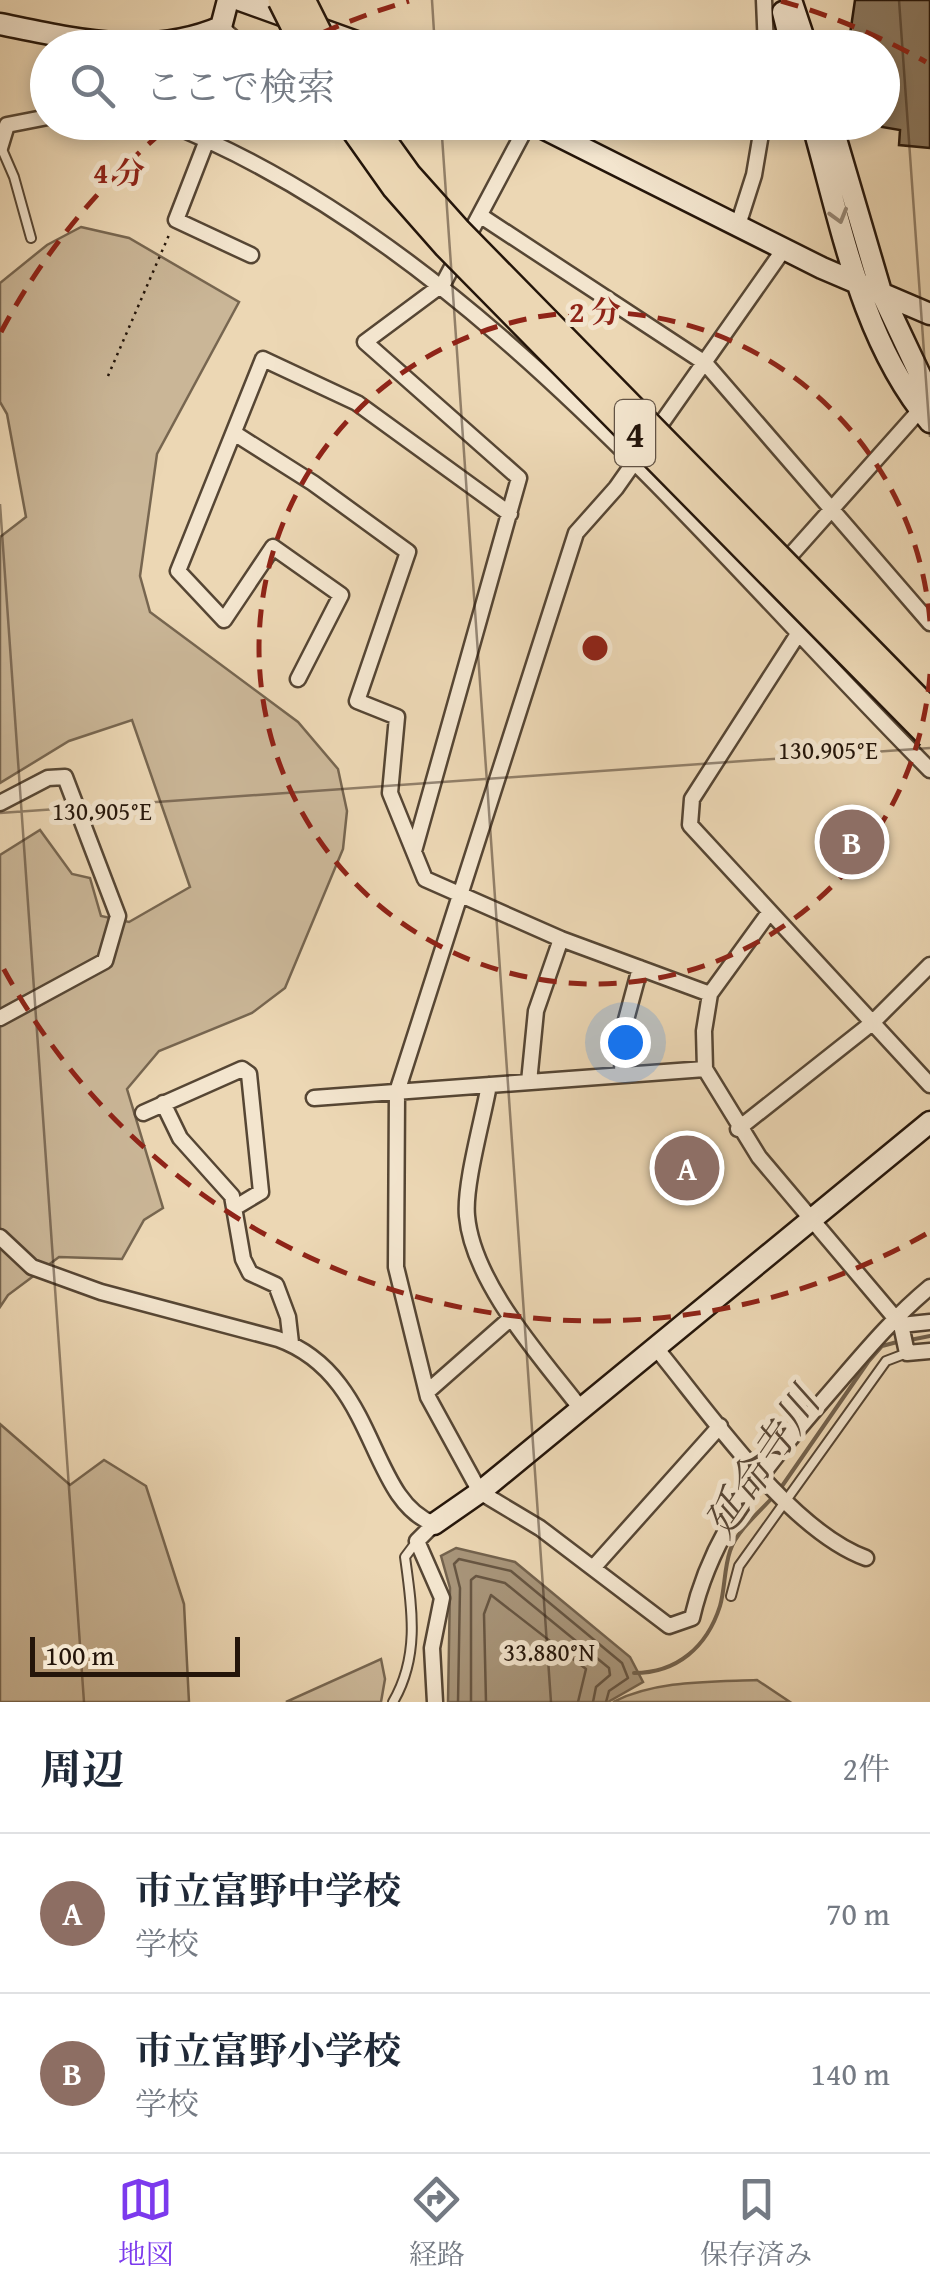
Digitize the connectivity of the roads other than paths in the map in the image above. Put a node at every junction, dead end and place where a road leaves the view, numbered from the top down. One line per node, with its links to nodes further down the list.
1 (228, 0): 9 (street)
2 (240, 0): 14 (street)
3 (281, 0): 12 (highway, bridge)
4 (302, 0): 13 (highway, bridge)
5 (764, 0): 15 (street)
6 (781, 0): 16 (street)
7 (791, 0): 17 (street)
8 (0, 24): 18 (street)
9 (221, 27): 10 (street); 11 (street)
10 (214, 30)
11 (224, 30)
12 (296, 30)
13 (317, 30)
14 (323, 30)
15 (765, 30)
16 (791, 30)
17 (795, 30)
18 (30, 32)
19 (30, 120): 29 (street)
20 (200, 140): 34 (street)
21 (214, 140): 36 (street)
22 (362, 140): 51 (highway, 4, bridge)
23 (383, 140): 49 (highway, 4, bridge)
24 (521, 140): 30 (street)
25 (567, 140): 31 (street)
26 (760, 140): 31 (street)
27 (817, 140): 35 (street, one-way to 35)
28 (837, 140): 37 (street)
29 (0, 148): 32 (lane)
30 (481, 216): 36 (street); 39 (street)
31 (738, 224): 33 (street)
32 (32, 238)
33 (784, 249): 35 (street); 39 (street)
34 (251, 256)
35 (858, 283): 37 (street); 40 (street)
36 (442, 284): 42 (street); 44 (street)
37 (881, 292): 38 (street); 40 (street)
38 (930, 314)
39 (705, 363): 42 (street); 43 (street)
40 (927, 400): 43 (street)
41 (234, 434): 44 (street); 48 (street); 54 (street)
42 (632, 462): 45 (street); 55 (street)
43 (831, 509): 45 (street); 46 (street)
44 (510, 514): 54 (street)
45 (758, 592): 47 (street)
46 (930, 623)
47 (798, 634): 51 (street); 56 (street)
48 (298, 679)
49 (930, 712)
50 (930, 726): 51 (street)
51 (920, 743): 52 (street)
52 (930, 770)
53 (0, 803): 61 (street)
54 (414, 852): 55 (street)
55 (461, 898): 57 (street); 68 (street)
56 (768, 914): 60 (street); 62 (street)
57 (561, 938): 59 (street); 65 (street)
58 (930, 965): 62 (street)
59 (640, 968): 60 (street); 64 (street)
60 (710, 994): 63 (street)
61 (0, 1018)
62 (872, 1023): 67 (street); 73 (street)
63 (705, 1070): 64 (street); 73 (street)
64 (622, 1076): 65 (street)
65 (530, 1082): 66 (street)
66 (489, 1085): 68 (street); 78 (street)
67 (930, 1085)
68 (398, 1092): 69 (street); 85 (street)
69 (314, 1098)
70 (163, 1104): 71 (street); 74 (street); 74 (street)
71 (143, 1113)
72 (930, 1122): 75 (street)
73 (738, 1130): 75 (street)
74 (236, 1207): 81 (street)
75 (810, 1220): 79 (street); 82 (street)
76 (0, 1238): 81 (street)
77 (930, 1287): 79 (street)
78 (511, 1318): 85 (street); 86 (street)
79 (897, 1322): 80 (street); 84 (street); 88 (street)
80 (930, 1322)
81 (291, 1343): 91 (street)
82 (656, 1348): 86 (street); 87 (street)
83 (930, 1351): 84 (street)
84 (907, 1353): 90 (lane)
85 (427, 1392): 89 (street)
86 (580, 1409): 89 (street)
87 (720, 1426): 88 (street); 94 (street)
88 (760, 1474): 90 (street); 94 (street)
89 (480, 1492): 91 (street); 94 (street)
90 (786, 1500): 93 (street); 95 (lane)
91 (434, 1524): 92 (street)
92 (417, 1540): 96 (lane); 97 (street)
93 (866, 1558)
94 (593, 1568)
95 (731, 1596)
96 (393, 1702)
97 (434, 1702)

